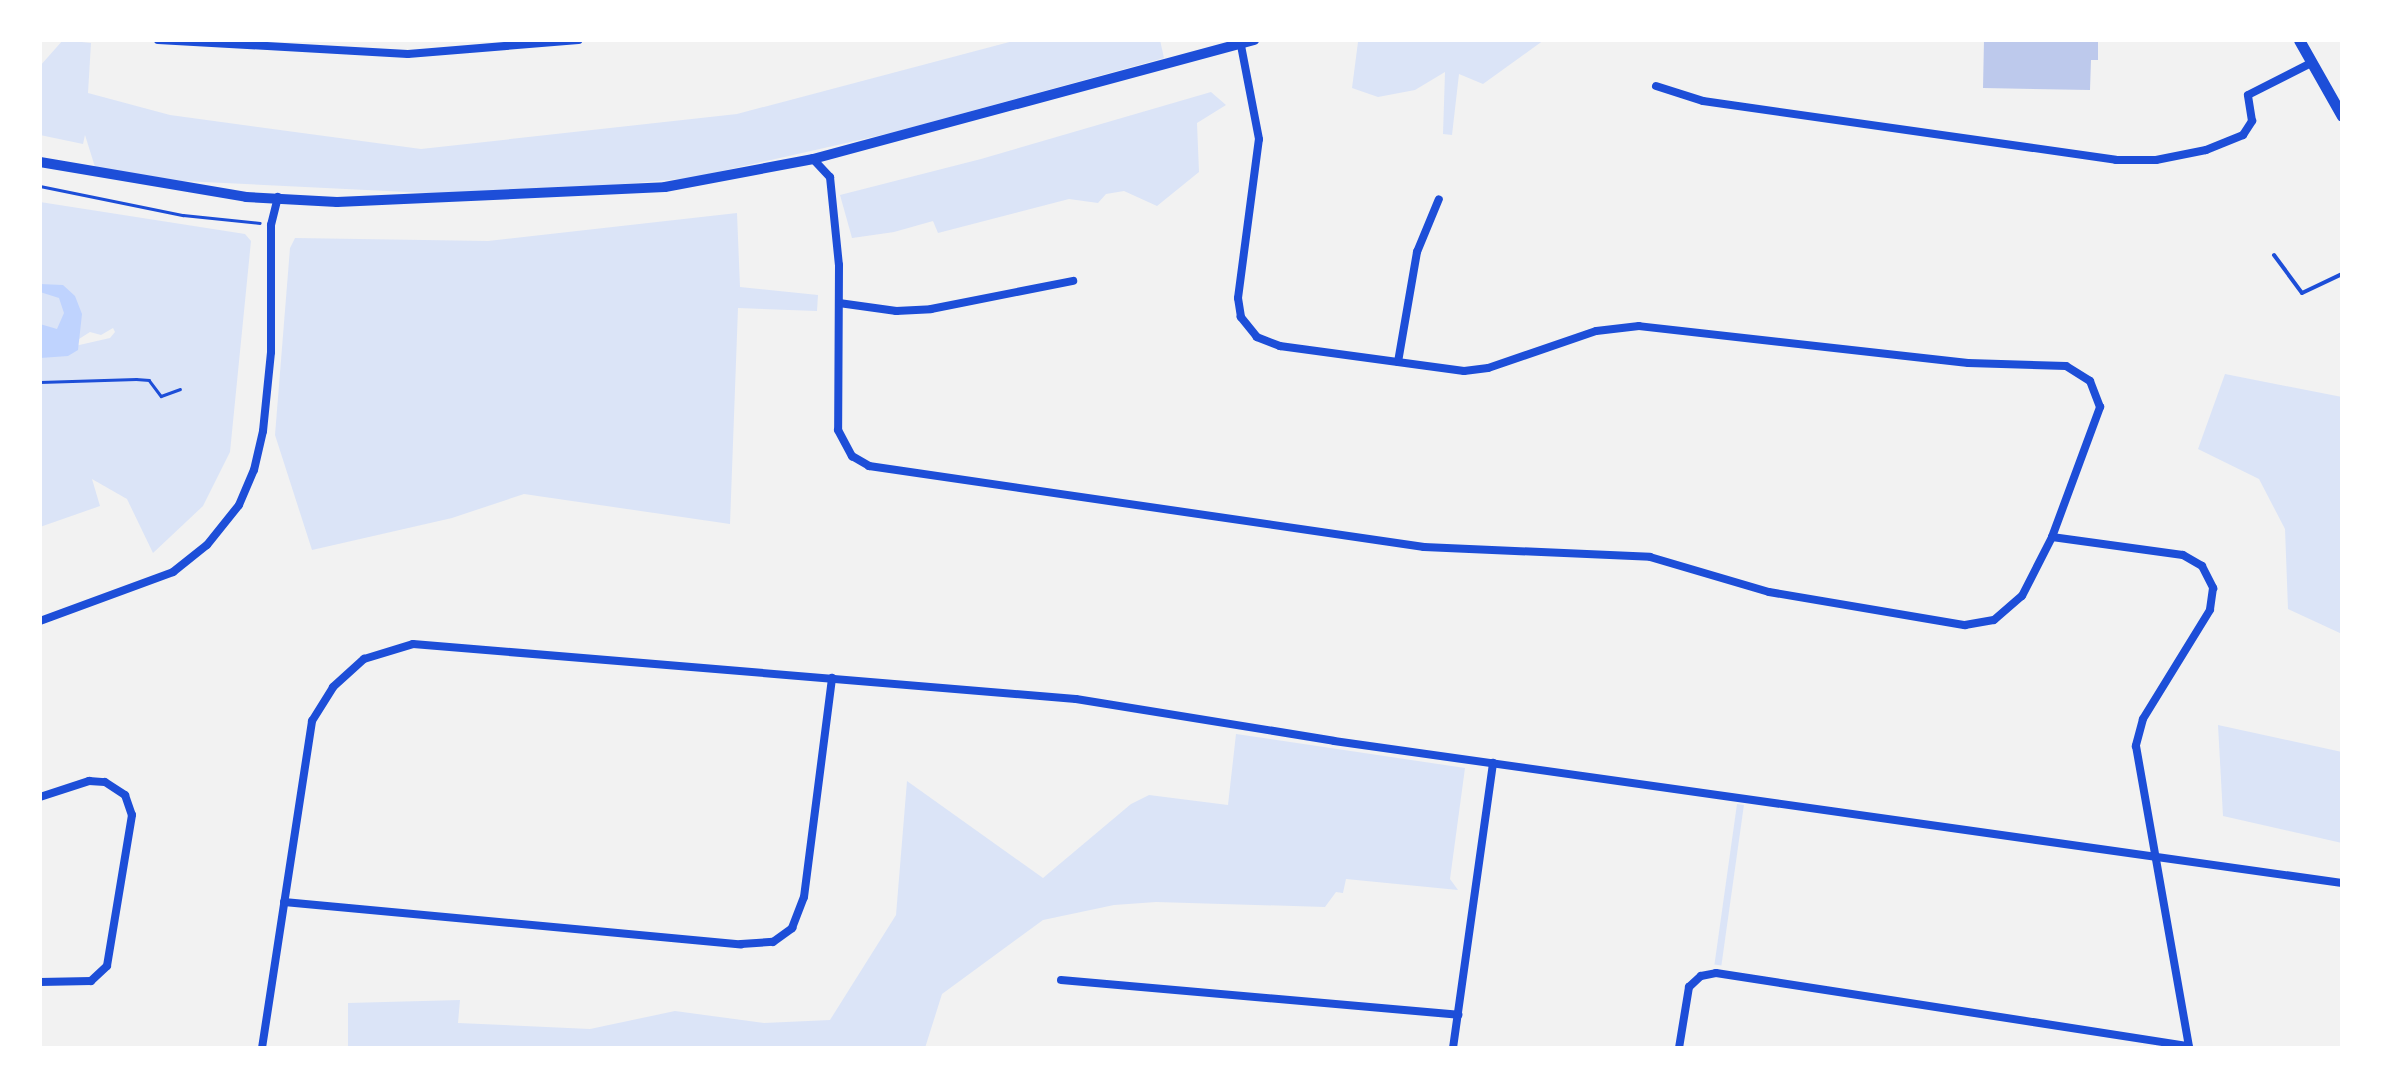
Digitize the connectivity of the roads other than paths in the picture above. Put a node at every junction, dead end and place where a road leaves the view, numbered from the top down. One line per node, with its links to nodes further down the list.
1 (158, 40): 2 (street)
2 (578, 40)
3 (1254, 40): 5 (main road)
4 (2299, 40): 6 (main road)
5 (1241, 42): 9 (main road); 17 (street)
6 (2311, 63): 7 (street); 8 (main road)
7 (1656, 86)
8 (2342, 116)
9 (813, 159): 11 (main road); 16 (street)
10 (40, 162): 11 (main road)
11 (278, 197): 19 (street)
12 (1438, 199): 17 (street)
13 (2274, 255): 14 (lane)
14 (2342, 274)
15 (1073, 281): 16 (street)
16 (839, 303): 18 (street)
17 (1398, 362): 18 (street)
18 (2052, 537): 23 (street)
19 (40, 621)
20 (832, 678): 21 (street); 25 (street); 25 (street)
21 (1493, 763): 23 (street); 28 (street)
22 (40, 797): 27 (street)
23 (2156, 855): 24 (street); 29 (street)
24 (2342, 883)
25 (284, 902): 30 (street)
26 (1061, 980): 28 (street)
27 (40, 982)
28 (1458, 1015): 31 (street)
29 (2188, 1047): 32 (street)
30 (262, 1048)
31 (1453, 1048)
32 (1679, 1048)

